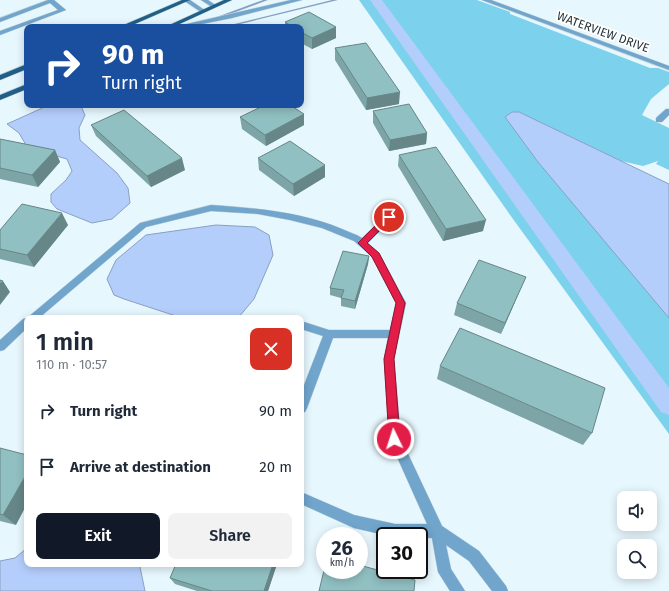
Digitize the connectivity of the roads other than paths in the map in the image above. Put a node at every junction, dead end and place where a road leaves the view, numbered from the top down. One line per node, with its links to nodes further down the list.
1 (186, 0): 9 (street); 14 (main road)
2 (204, 0): 8 (street)
3 (228, 0): 8 (main road)
4 (299, 0): 16 (street)
5 (485, 0): 7 (street, WATERVIEW DRIVE)
6 (503, 0): 7 (street)
7 (496, 4): 20 (street, WATERVIEW DRIVE)
8 (214, 6): 9 (main road)
9 (203, 11): 15 (main road)
10 (0, 20): 13 (street)
11 (0, 23): 17 (street)
12 (24, 24): 17 (street)
13 (25, 24)
14 (129, 24)
15 (175, 24)
16 (192, 24)
17 (9, 30): 18 (street)
18 (0, 33)
19 (24, 67): 21 (main road)
20 (669, 68)
21 (0, 78)
22 (24, 87): 23 (main road)
23 (0, 98)
24 (669, 111): 25 (street)
25 (659, 120)
26 (389, 217): 27 (street)
27 (362, 243): 28 (street); 32 (street)
28 (36, 315)
29 (24, 325): 33 (street)
30 (304, 326): 31 (street)
31 (329, 334): 32 (street); 34 (street)
32 (394, 334): 36 (street)
33 (0, 347)
34 (304, 400)
35 (304, 499): 36 (street)
36 (437, 531): 37 (street); 38 (street)
37 (458, 591)
38 (500, 591)

